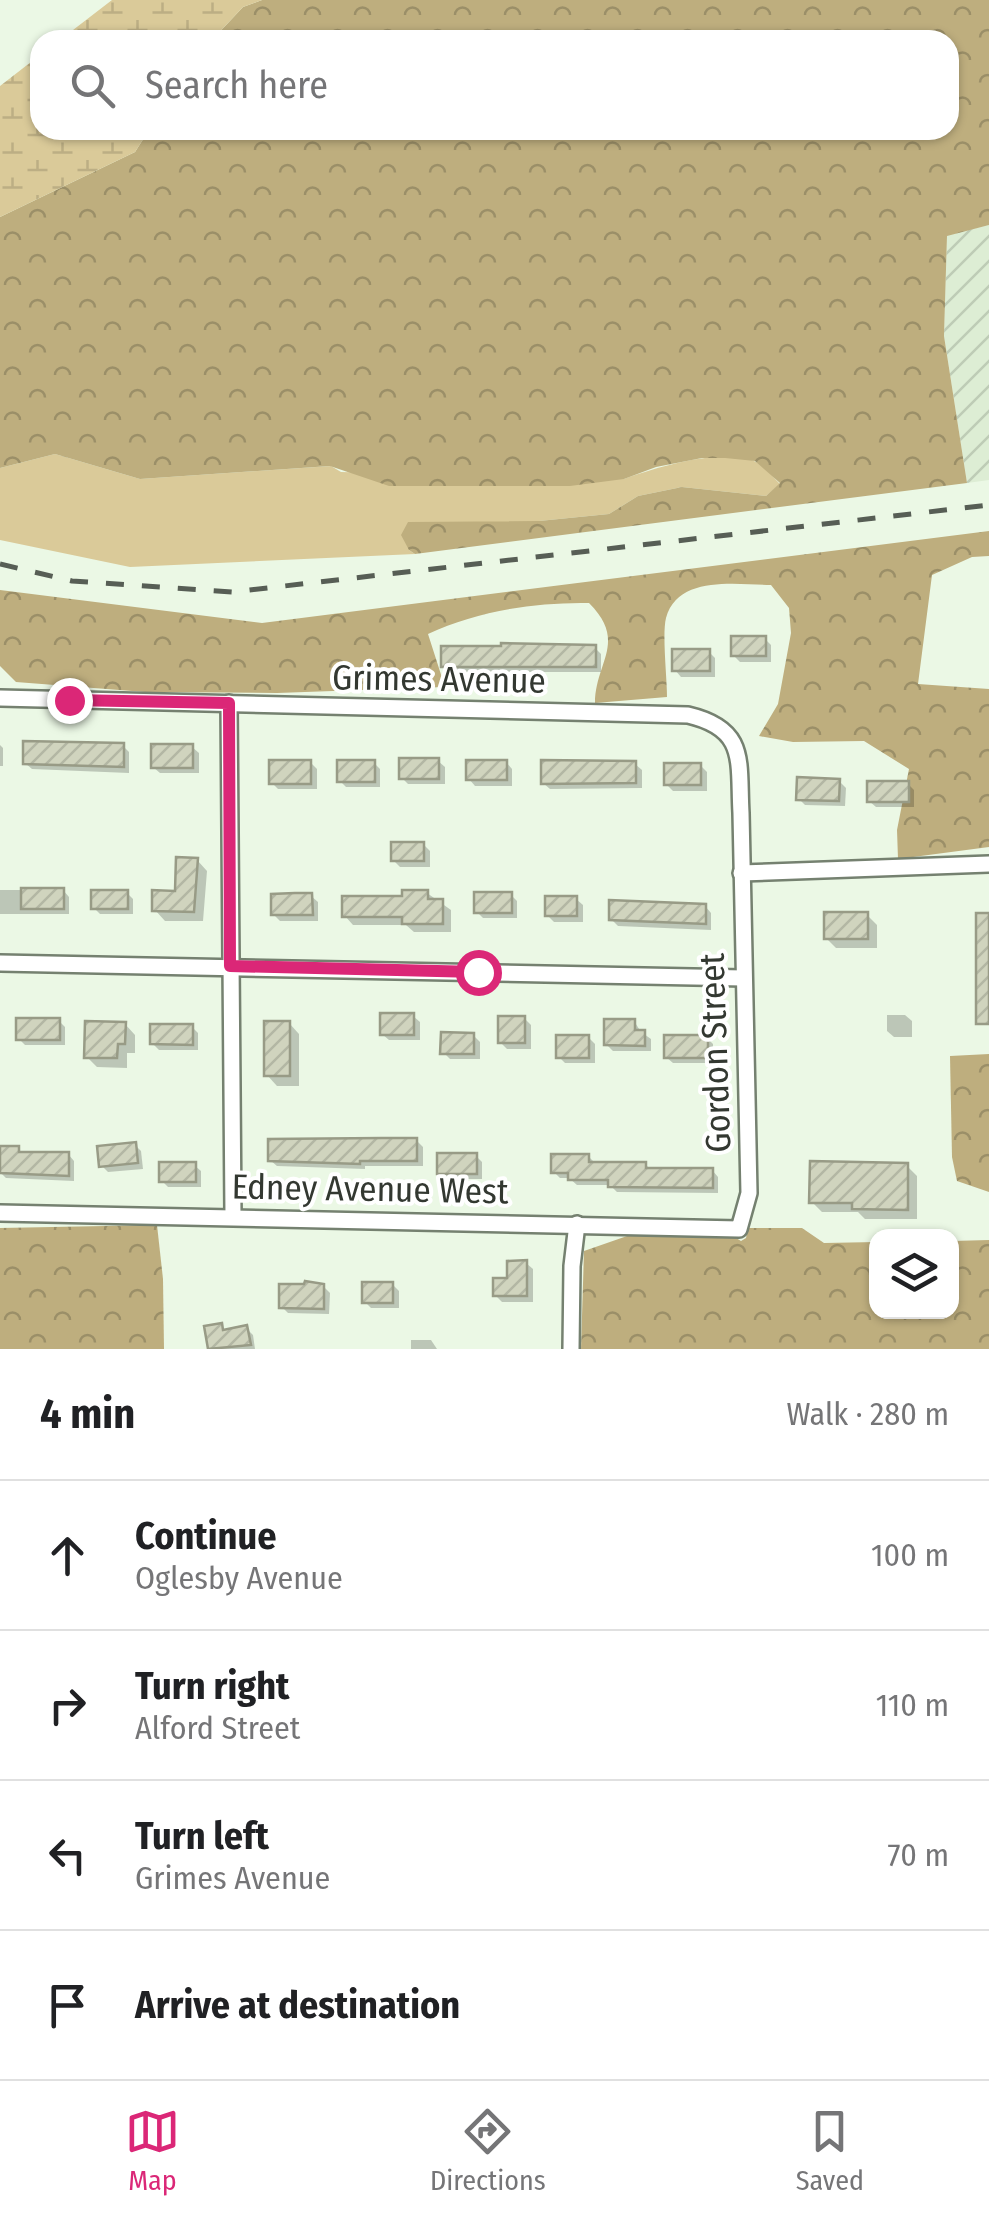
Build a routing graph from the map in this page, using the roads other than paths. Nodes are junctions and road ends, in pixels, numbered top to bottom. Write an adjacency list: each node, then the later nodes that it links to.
1 (0, 698): 2 (street, Grimes Avenue)
2 (229, 703): 4 (street, Grimes Avenue); 6 (street)
3 (989, 864): 4 (street)
4 (741, 873): 7 (street, Gordon Street)
5 (0, 964): 6 (street)
6 (230, 966): 7 (street); 9 (street)
7 (742, 978): 11 (street, Gordon Street)
8 (0, 1213): 9 (street, Edney Avenue West)
9 (233, 1216): 10 (street, Edney Avenue West)
10 (577, 1224): 11 (street, Edney Avenue West); 12 (street)
11 (738, 1228)
12 (571, 1349)

